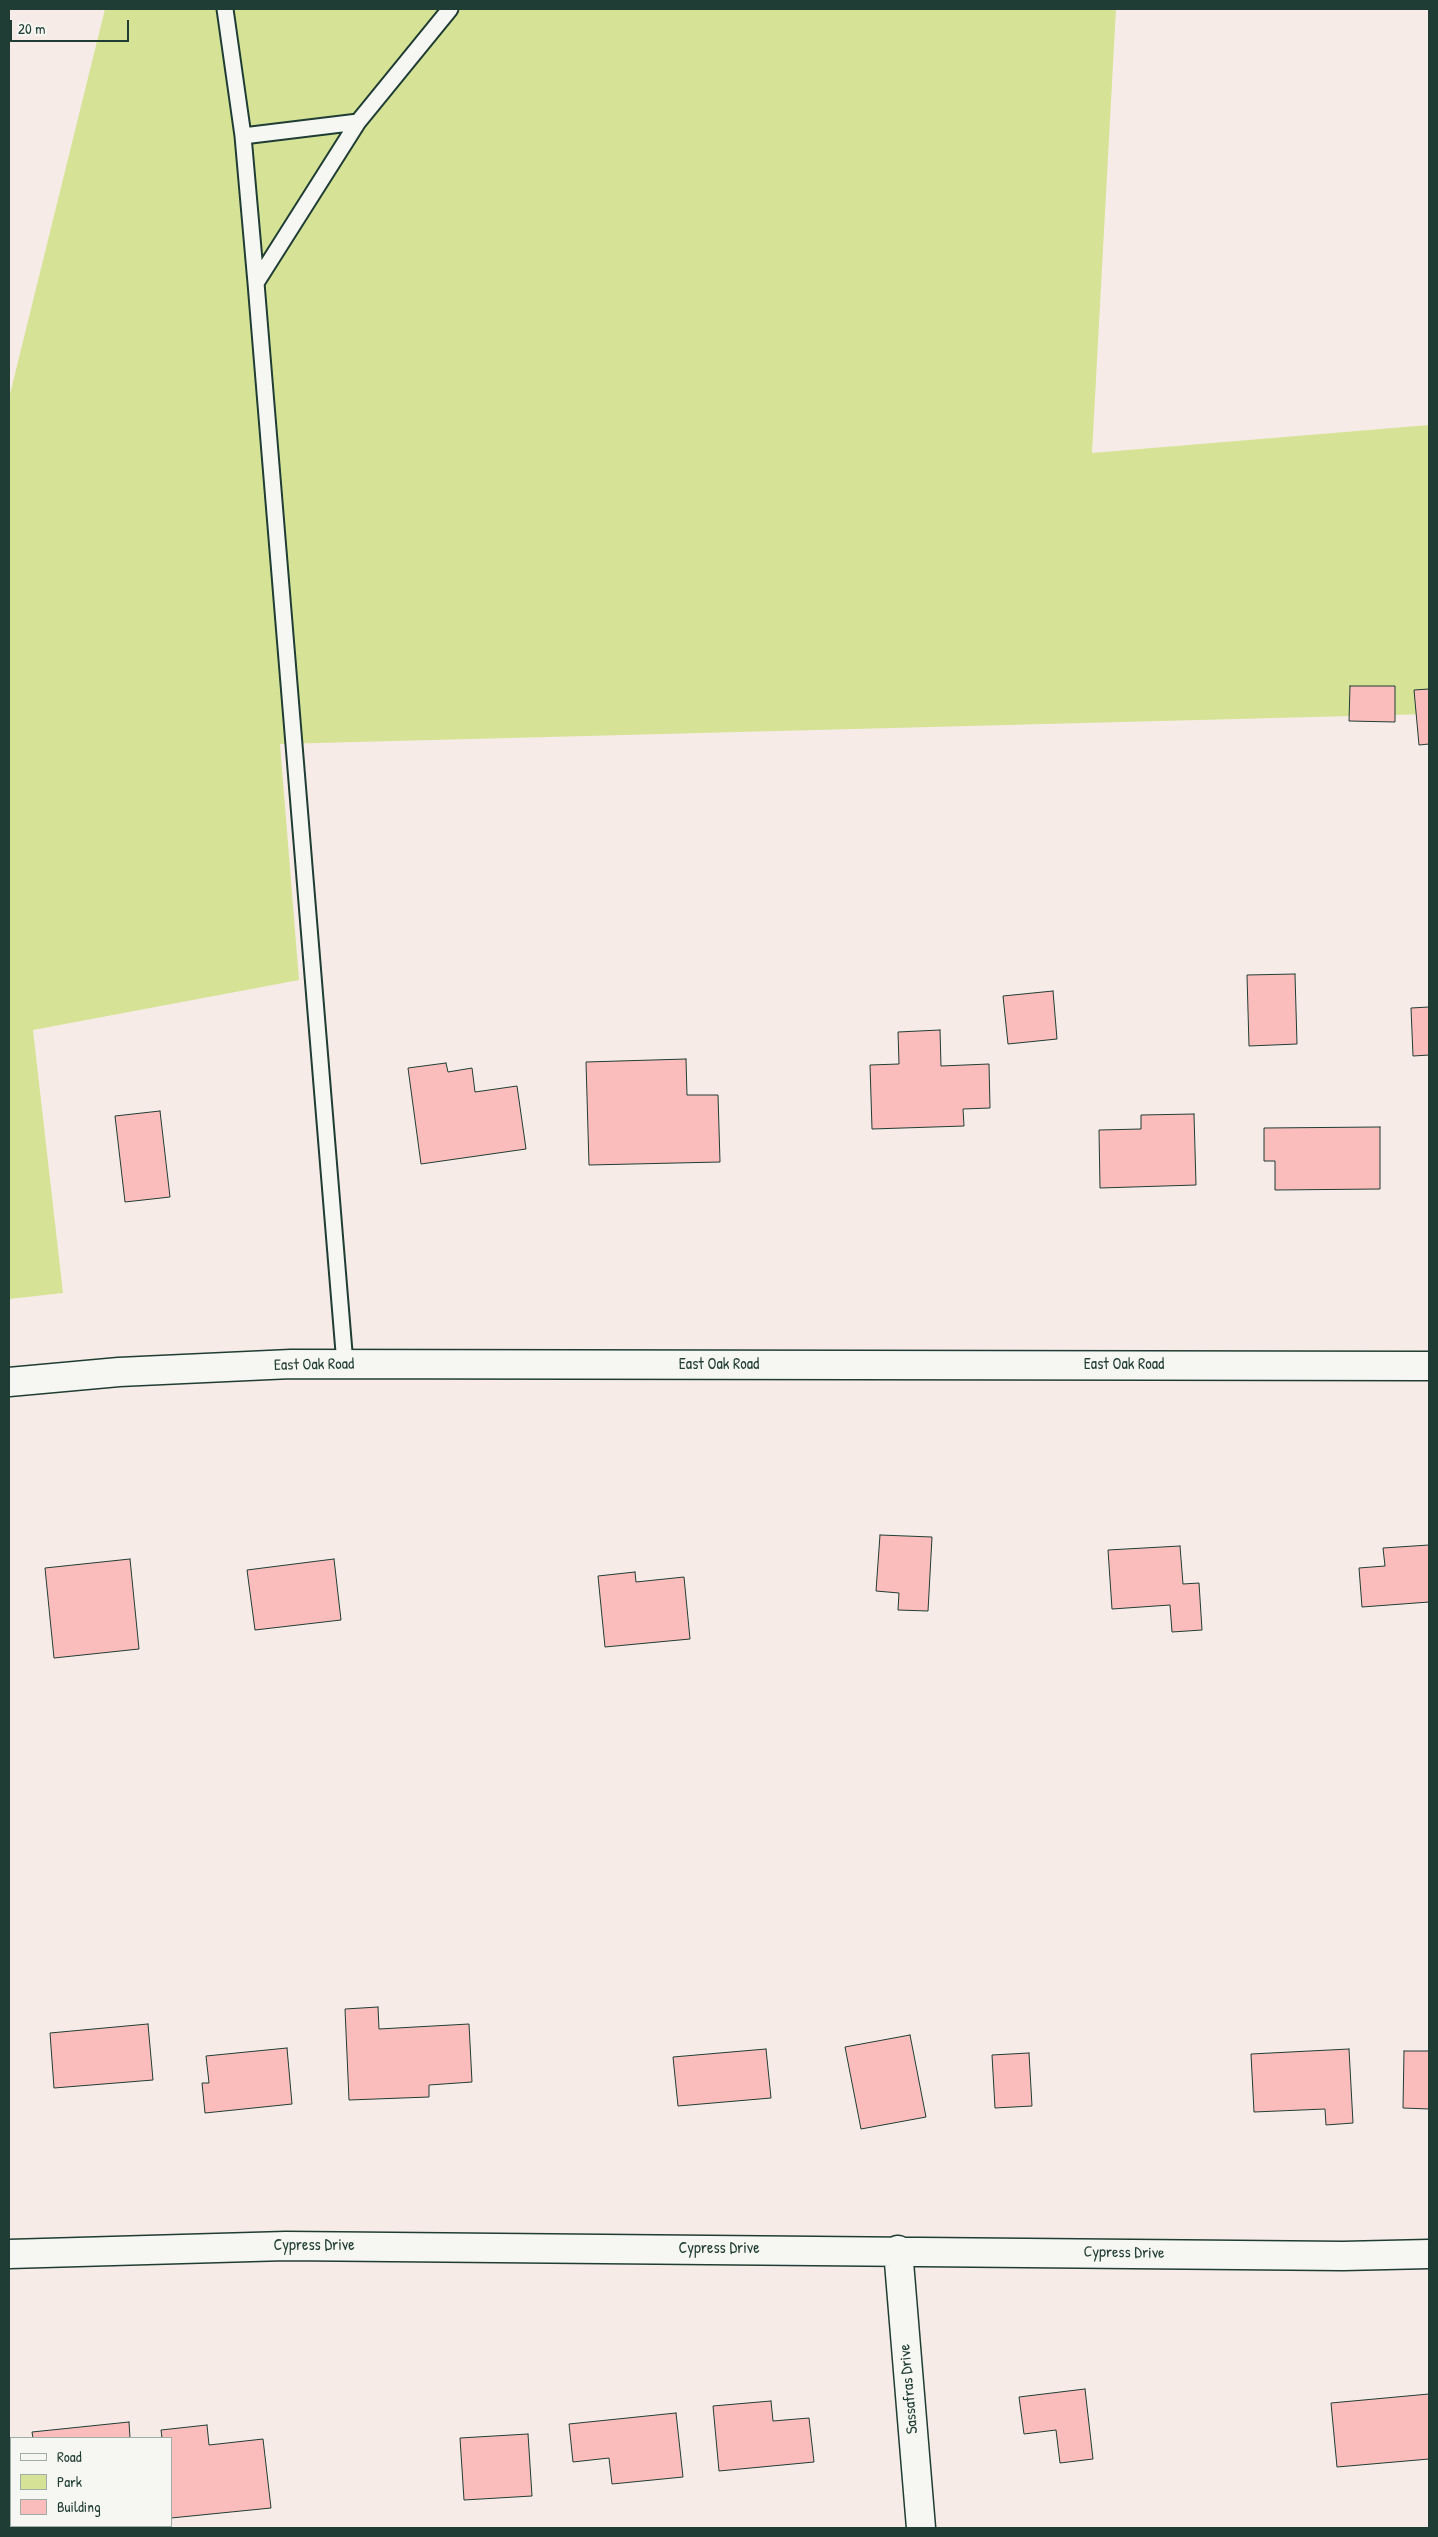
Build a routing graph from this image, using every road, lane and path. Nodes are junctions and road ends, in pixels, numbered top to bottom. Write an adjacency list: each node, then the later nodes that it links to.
1 (225, 9): 4 (lane)
2 (450, 9): 3 (lane)
3 (358, 122): 4 (lane); 5 (lane)
4 (243, 136): 5 (lane)
5 (256, 282): 6 (lane)
6 (346, 1364): 7 (street, East Oak Road); 8 (street, East Oak Road)
7 (1429, 1366)
8 (9, 1382)
9 (898, 2250): 10 (street, Cypress Drive); 11 (street, Cypress Drive); 12 (street, Sassafras Drive)
10 (9, 2254)
11 (1429, 2254)
12 (921, 2528)

